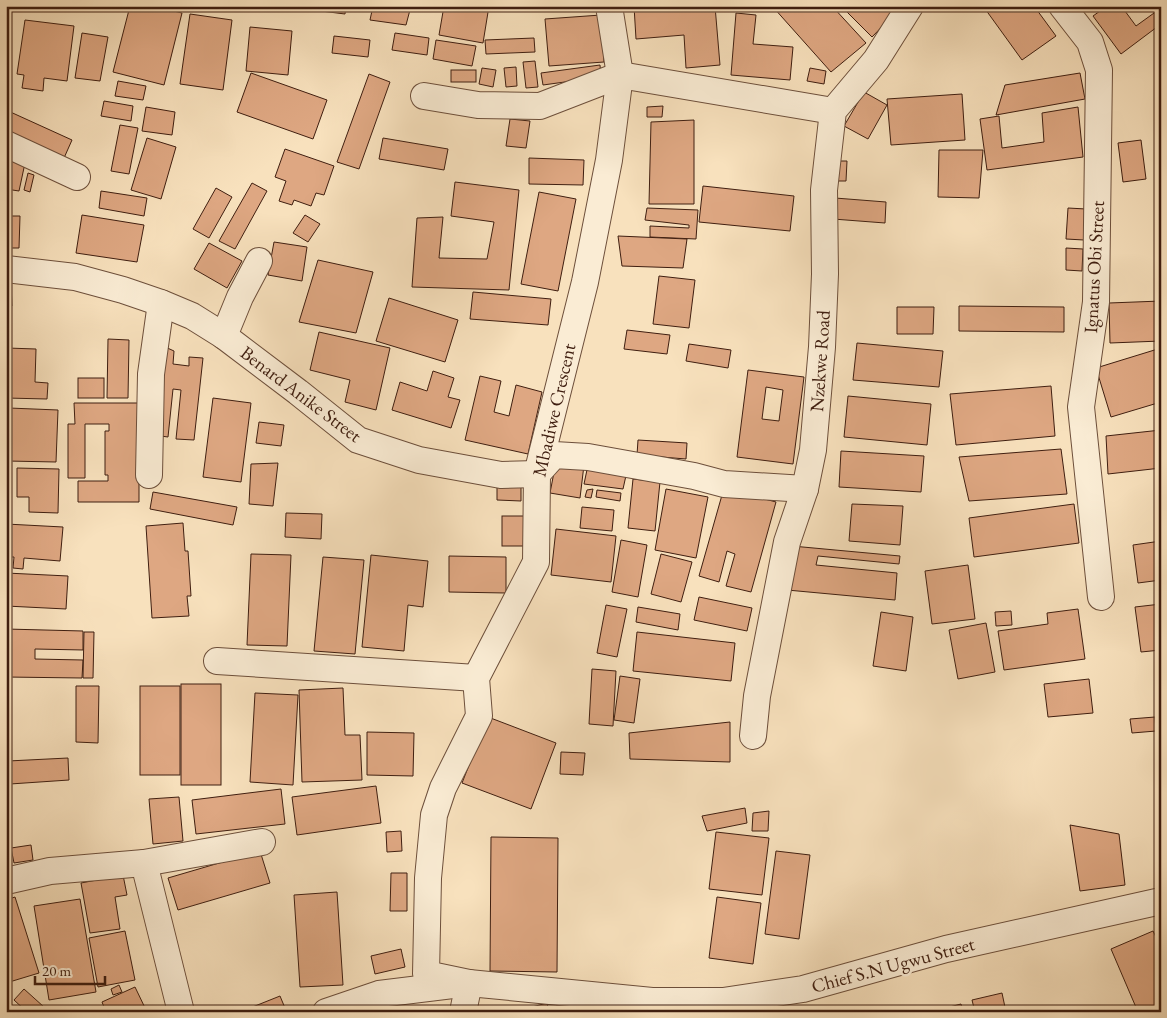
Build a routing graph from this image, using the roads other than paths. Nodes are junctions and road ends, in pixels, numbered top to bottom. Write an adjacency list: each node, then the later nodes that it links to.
1 (609, 6): 4 (street, Mbadiwe Crescent)
2 (910, 6): 6 (street)
3 (1062, 6): 16 (street, Ignatus Obi Street)
4 (620, 75): 5 (street); 6 (street); 13 (street, Mbadiwe Crescent)
5 (424, 96)
6 (833, 111): 15 (street, Nzekwe Road)
7 (6, 144): 8 (street)
8 (77, 177)
9 (259, 261): 12 (street)
10 (6, 269): 11 (street, Benard Anike Street)
11 (161, 303): 12 (street, Benard Anike Street); 14 (street)
12 (224, 336): 13 (street, Benard Anike Street)
13 (537, 474): 15 (street); 18 (street, Mbadiwe Crescent)
14 (149, 475)
15 (805, 489): 19 (street, Nzekwe Road)
16 (1101, 597)
17 (217, 661): 18 (street)
18 (476, 678): 24 (street)
19 (753, 736)
20 (262, 842): 21 (street)
21 (144, 863): 22 (street); 26 (street)
22 (6, 881)
23 (1161, 901): 25 (street, Chief S.N Ugwu Street)
24 (468, 983): 25 (street, Chief S.N Ugwu Street); 27 (street, Chief S.N Ugwu Street); 28 (street)
25 (724, 1006)
26 (180, 1012)
27 (326, 1012)
28 (463, 1012)

